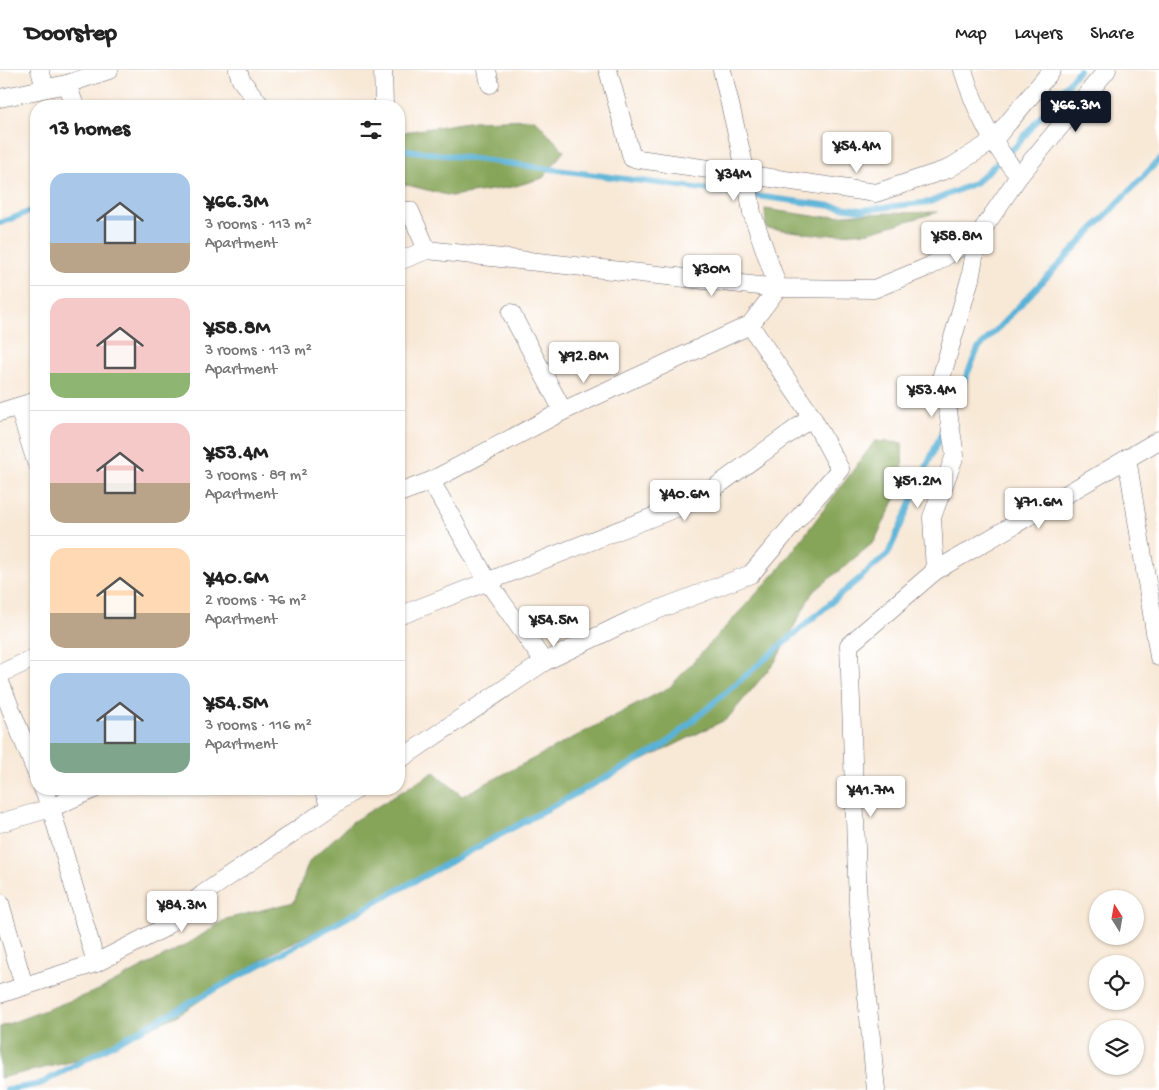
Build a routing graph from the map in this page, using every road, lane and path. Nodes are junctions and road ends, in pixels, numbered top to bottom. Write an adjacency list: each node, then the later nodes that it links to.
1 (40, 70): 11 (street)
2 (109, 70): 10 (street)
3 (238, 70): 14 (street)
4 (383, 70): 15 (street)
5 (608, 70): 18 (street)
6 (722, 70): 18 (street)
7 (963, 70): 16 (street)
8 (1052, 70): 16 (street)
9 (1107, 70): 17 (street)
10 (67, 84): 11 (street); 13 (street)
11 (45, 88): 12 (street)
12 (0, 98)
13 (73, 100)
14 (256, 100)
15 (384, 100)
16 (993, 141): 17 (street); 18 (street)
17 (1020, 176): 20 (street)
18 (746, 180): 23 (street)
19 (405, 211): 21 (street)
20 (978, 236): 23 (street); 36 (street)
21 (427, 250): 22 (street); 23 (street)
22 (405, 259)
23 (778, 288): 25 (street)
24 (511, 313): 28 (street)
25 (750, 325): 28 (street); 30 (street)
26 (30, 403): 27 (street)
27 (19, 408): 29 (street); 32 (street)
28 (563, 411): 34 (street)
29 (0, 412)
30 (812, 417): 37 (street); 41 (street)
31 (1159, 440): 33 (street)
32 (30, 443)
33 (1127, 458): 36 (street); 39 (street)
34 (431, 481): 35 (street); 37 (street)
35 (405, 491)
36 (935, 571): 57 (street)
37 (488, 582): 38 (street); 41 (street)
38 (405, 614)
39 (1159, 657)
40 (30, 660): 42 (street)
41 (544, 662): 44 (street)
42 (0, 674)
43 (0, 682): 45 (street)
44 (405, 756)
45 (30, 757)
46 (46, 795): 51 (street)
47 (80, 795): 51 (street)
48 (325, 795): 50 (street)
49 (348, 795): 50 (street)
50 (330, 807): 54 (street)
51 (51, 808): 52 (street); 54 (street)
52 (0, 823)
53 (0, 903): 55 (street)
54 (96, 963): 55 (street)
55 (24, 986): 56 (street)
56 (0, 994)
57 (876, 1090)

